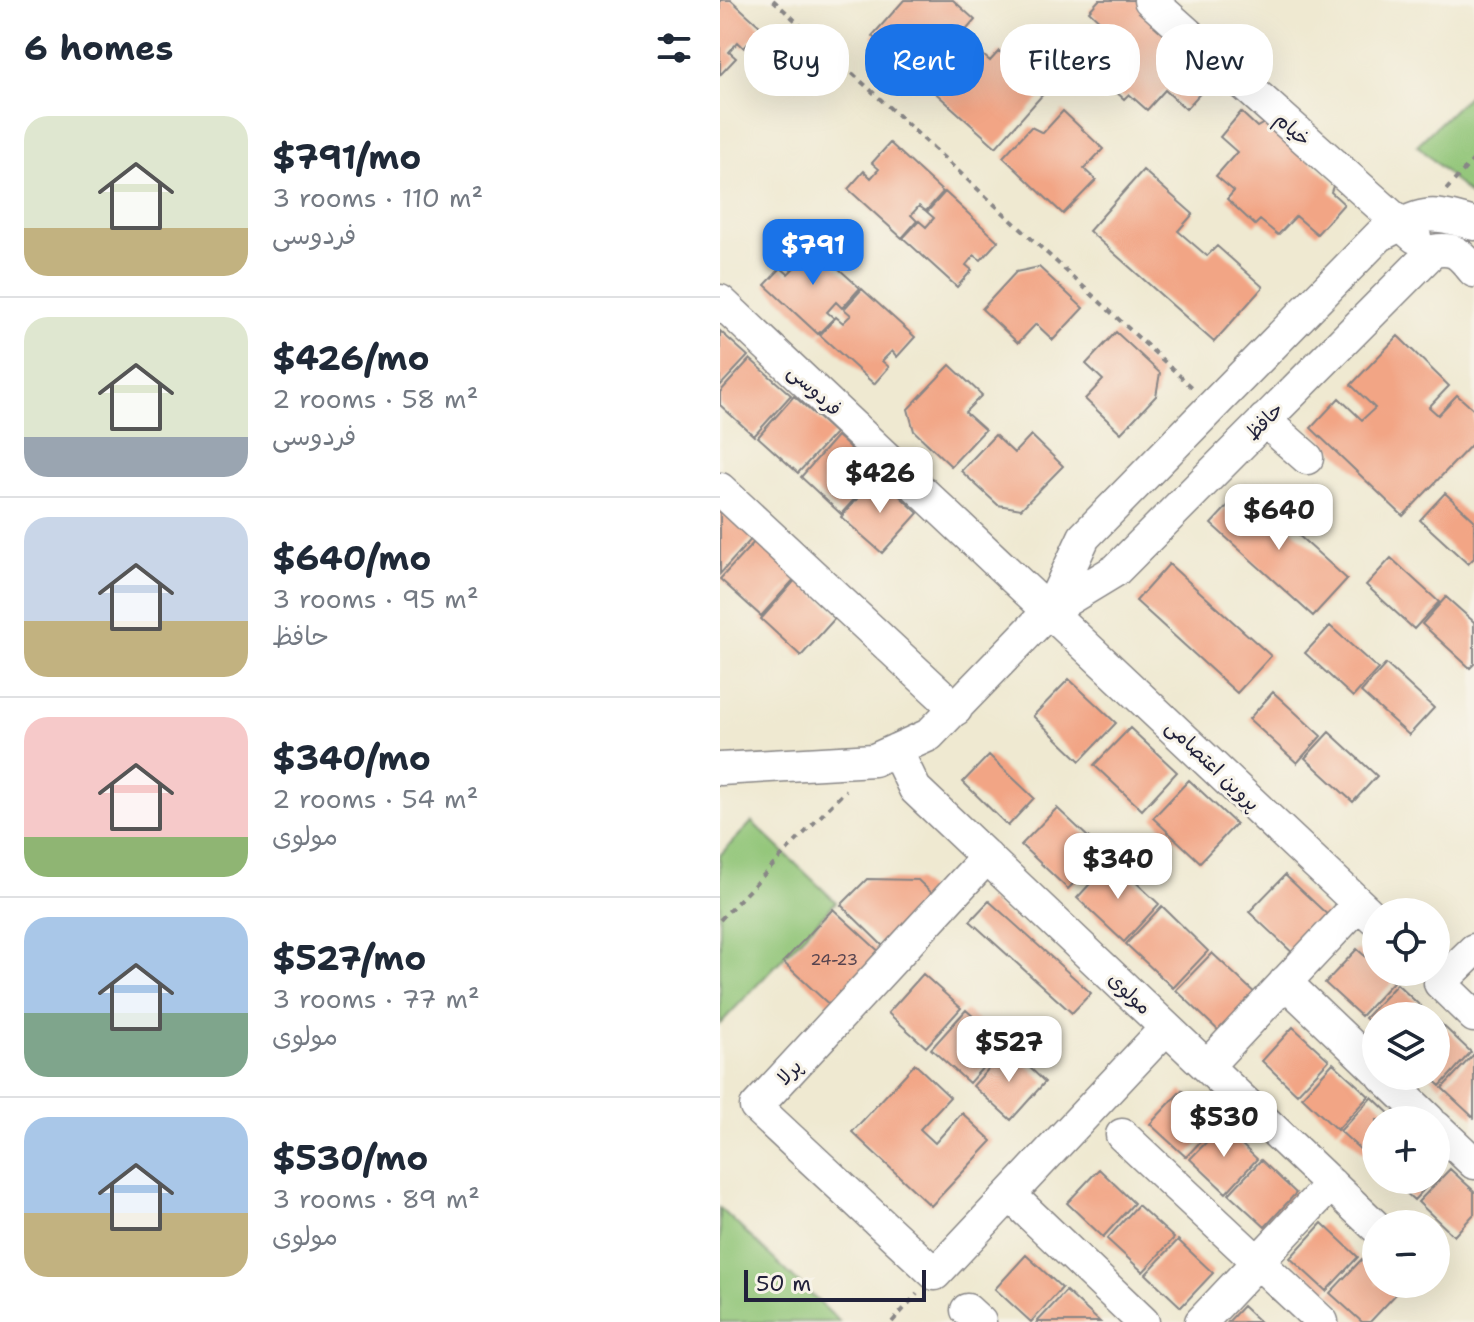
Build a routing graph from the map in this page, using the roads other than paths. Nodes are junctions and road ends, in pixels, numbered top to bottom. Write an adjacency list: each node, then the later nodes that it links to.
1 (1150, 0): 3 (street, خیام)
2 (1474, 224): 3 (street)
3 (1380, 238): 4 (street, خیام); 6 (street); 11 (street, حافظ)
4 (1433, 251): 5 (street, خیام); 6 (street, حافظ)
5 (1474, 271)
6 (1394, 290): 8 (street, حافظ)
7 (720, 301): 13 (street, فردوسی)
8 (1264, 420): 9 (street); 12 (street, حافظ)
9 (1307, 458)
10 (720, 489): 14 (street)
11 (1084, 537): 12 (street); 13 (street, حافظ)
12 (1116, 570): 13 (street, حافظ)
13 (1050, 610): 14 (street, حافظ); 18 (street, پروین اعتصامی)
14 (956, 709): 15 (street, حافظ)
15 (885, 755): 16 (street, حافظ); 17 (street, مولوی)
16 (720, 769)
17 (987, 857): 23 (street, مولوی); 32 (street, پرلا)
18 (1362, 907)
19 (1362, 916): 21 (street)
20 (1474, 950): 22 (street)
21 (1285, 982): 24 (street); 25 (street)
22 (1474, 1016)
23 (1166, 1028): 25 (street, مولوی); 32 (street)
24 (1362, 1056)
25 (1207, 1066): 31 (street, مولوی)
26 (1398, 1090): 27 (street)
27 (1414, 1106)
28 (1122, 1135): 34 (street)
29 (1450, 1140): 30 (street)
30 (1474, 1163)
31 (1331, 1184): 33 (street, مولوی); 34 (street)
32 (1010, 1195): 35 (street)
33 (1362, 1214)
34 (1259, 1263): 36 (street); 37 (street)
35 (1129, 1317)
36 (1201, 1322)
37 (1322, 1322)

